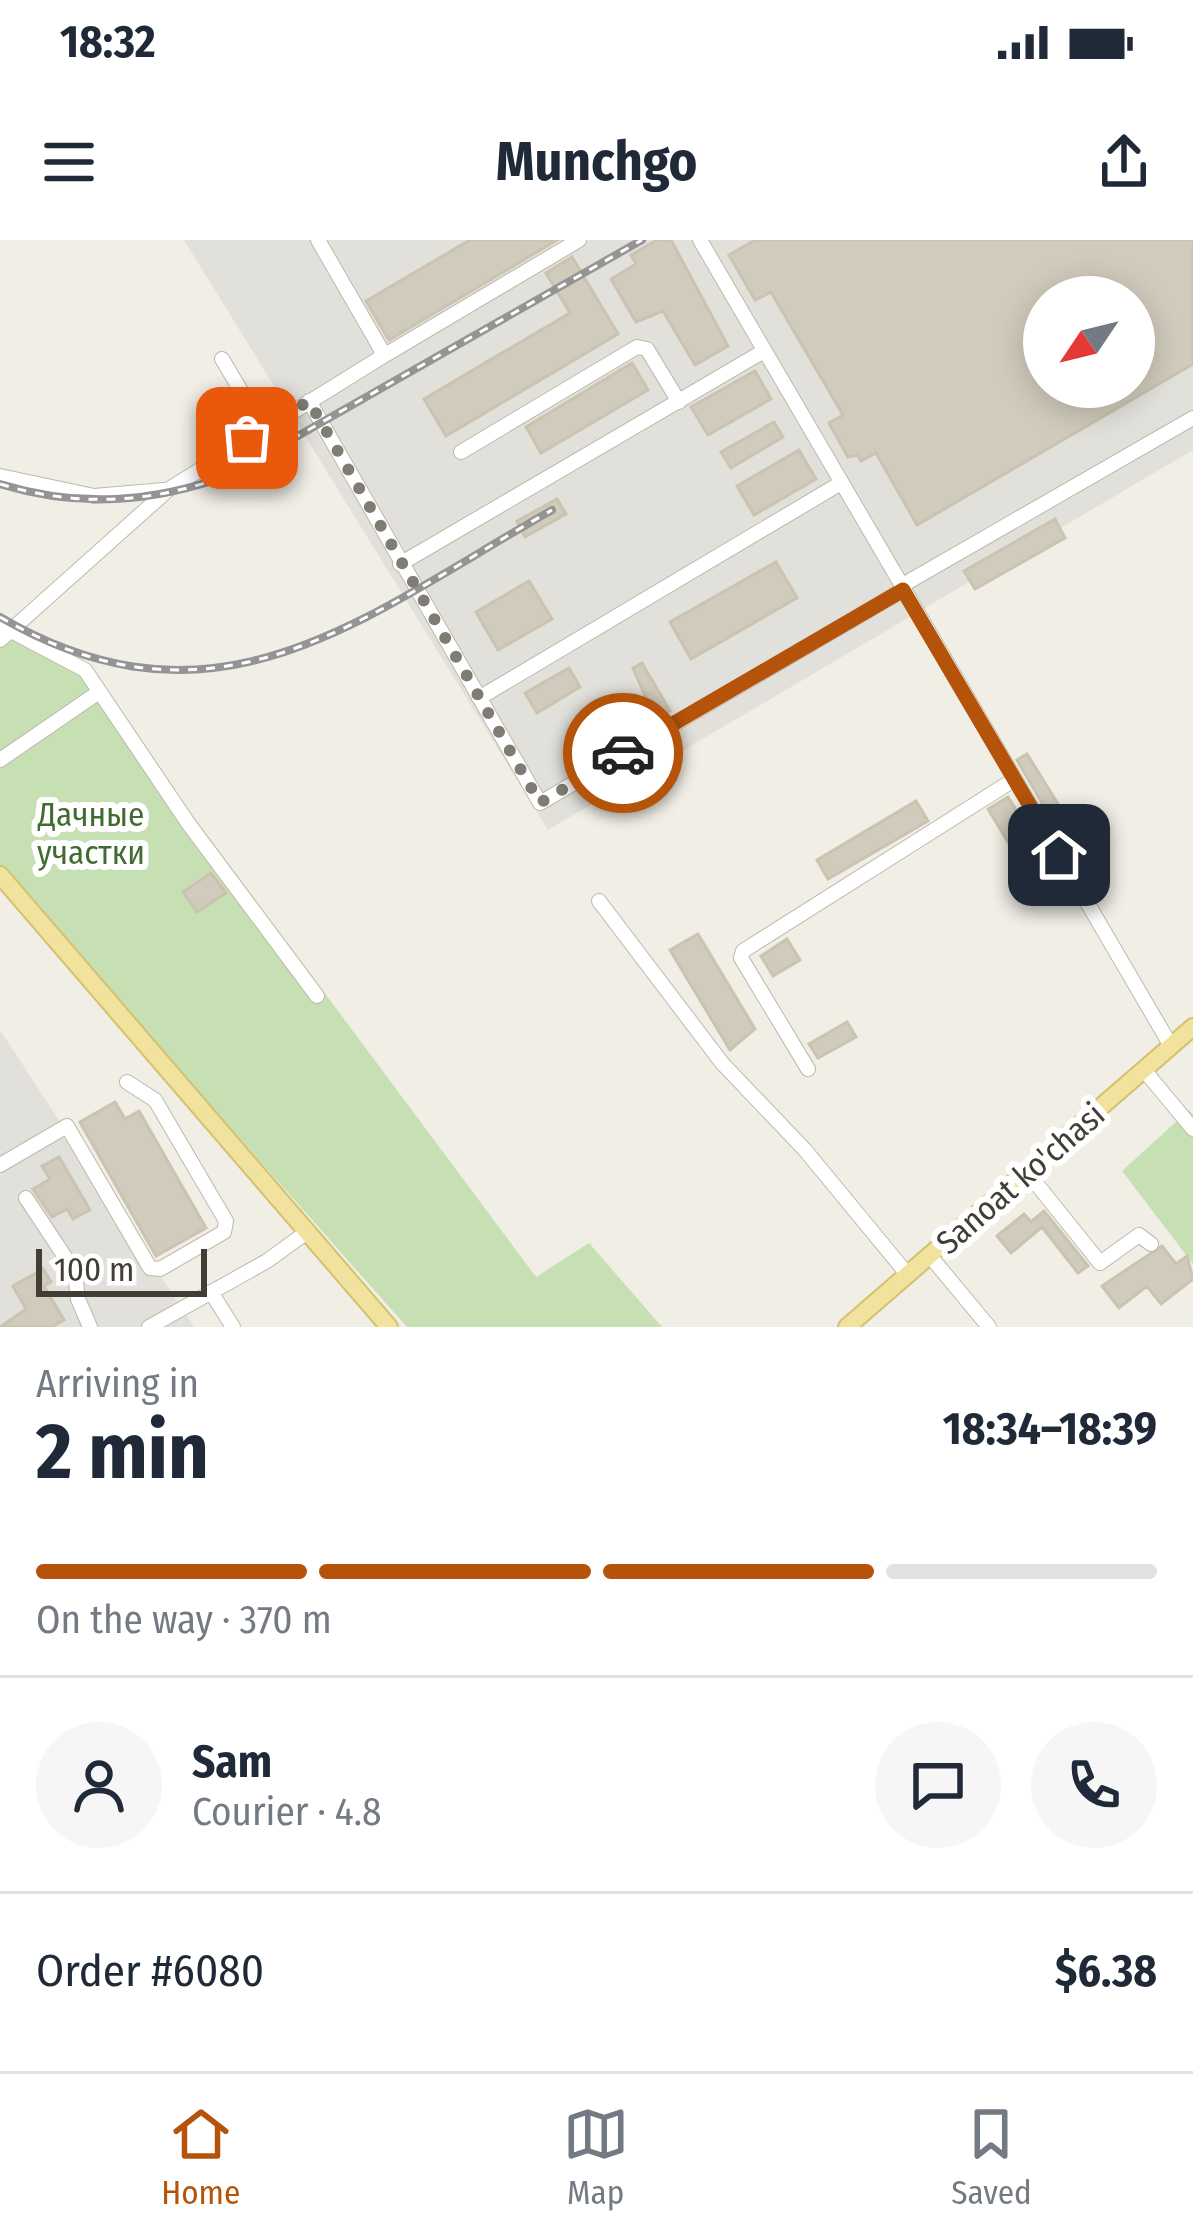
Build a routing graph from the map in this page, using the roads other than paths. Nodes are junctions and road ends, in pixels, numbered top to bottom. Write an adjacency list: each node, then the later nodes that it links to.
1 (319, 240): 5 (street)
2 (579, 240): 5 (street)
3 (700, 240): 4 (street)
4 (764, 351): 8 (street); 13 (street)
5 (380, 358): 7 (street)
6 (222, 359): 10 (street)
7 (309, 401): 10 (street); 15 (street)
8 (679, 402): 11 (street); 15 (street)
9 (1193, 418): 16 (street)
10 (263, 428): 14 (street)
11 (461, 452)
12 (0, 476): 14 (street)
13 (842, 483): 16 (street); 19 (street)
14 (169, 489): 17 (street)
15 (400, 564): 19 (street)
16 (902, 588): 19 (street); 21 (street)
17 (3, 632): 18 (street)
18 (99, 692): 20 (street); 24 (street)
19 (479, 698)
20 (0, 760)
21 (1015, 779): 26 (street); 27 (street)
22 (0, 875): 34 (main road)
23 (599, 901): 37 (street)
24 (316, 996)
25 (1193, 1027): 26 (main road, Sanoat ko'chasi)
26 (1171, 1046): 28 (main road, Sanoat ko'chasi)
27 (808, 1069)
28 (1144, 1070): 30 (street); 32 (main road, Sanoat ko'chasi)
29 (128, 1082): 31 (street)
30 (1193, 1129)
31 (0, 1165)
32 (1028, 1172): 35 (street); 36 (main road, Sanoat ko'chasi)
33 (26, 1198): 39 (street)
34 (307, 1232): 38 (street); 42 (main road)
35 (1151, 1244)
36 (930, 1256): 37 (main road, Sanoat ko'chasi); 44 (street)
37 (908, 1275): 43 (main road, Sanoat ko'chasi)
38 (211, 1292): 40 (street); 41 (street)
39 (90, 1327)
40 (149, 1327)
41 (233, 1327)
42 (388, 1327)
43 (847, 1327)
44 (989, 1327)

